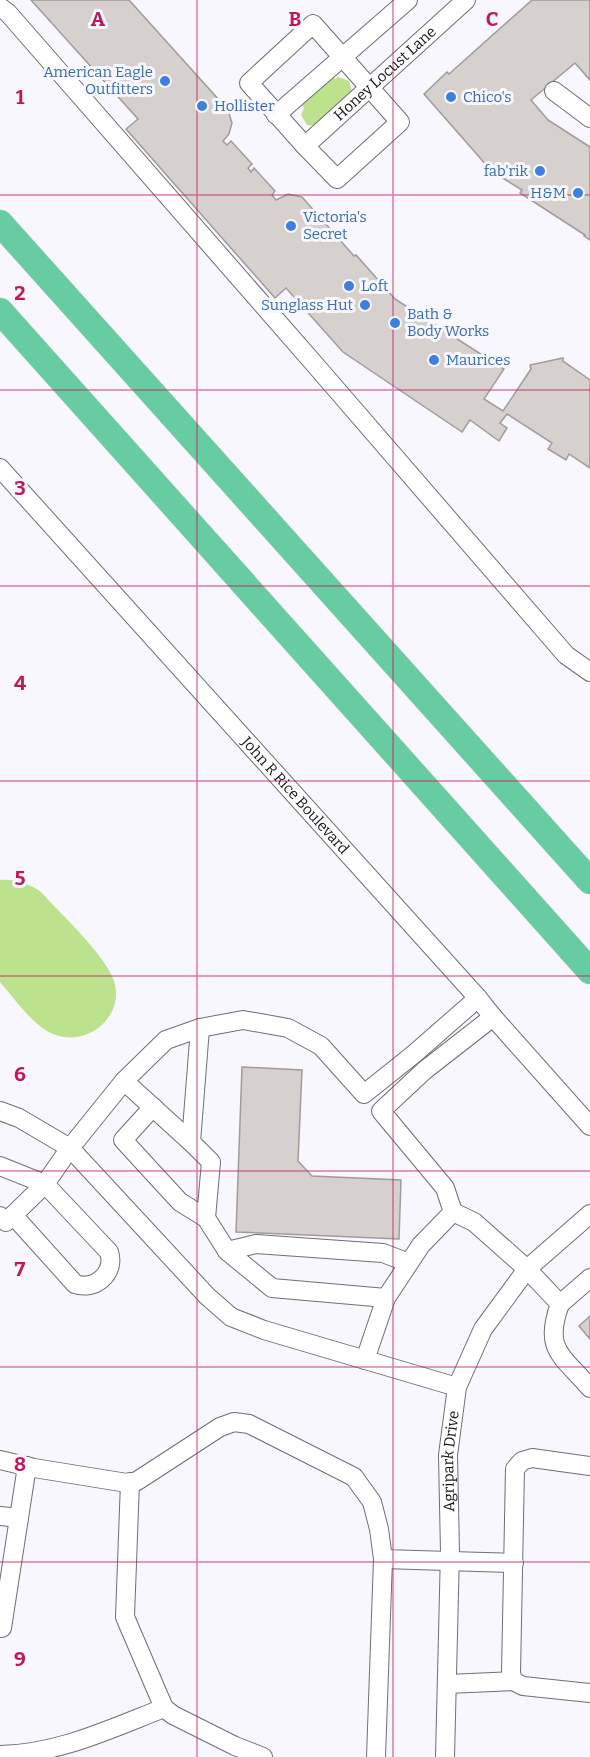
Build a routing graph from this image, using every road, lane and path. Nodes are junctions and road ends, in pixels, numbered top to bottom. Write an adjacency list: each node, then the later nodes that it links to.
1 (408, 0): 4 (street)
2 (466, 0): 5 (street, Honey Locust Lane)
3 (0, 7): 13 (street)
4 (343, 57): 5 (street); 7 (street); 7 (street)
5 (369, 88): 9 (street, Honey Locust Lane); 9 (street)
6 (554, 91): 8 (street)
7 (276, 115): 9 (street)
8 (590, 118)
9 (305, 146)
10 (0, 223): 14 (highway)
11 (0, 311): 15 (highway)
12 (0, 468): 16 (street, John R Rice Boulevard)
13 (590, 672)
14 (590, 881)
15 (590, 971)
16 (478, 998): 17 (street, John R Rice Boulevard); 18 (street)
17 (493, 1017): 22 (street, John R Rice Boulevard); 27 (street)
18 (200, 1028): 19 (street); 23 (street)
19 (124, 1081): 20 (street); 24 (street)
20 (153, 1107): 23 (street); 29 (street)
21 (0, 1111): 24 (street)
22 (590, 1126)
23 (191, 1142): 29 (street)
24 (70, 1148): 26 (street); 37 (street)
25 (0, 1166): 26 (street)
26 (45, 1184): 30 (street); 30 (street)
27 (453, 1212): 32 (street); 33 (street)
28 (590, 1214): 33 (street, Agripark Drive)
29 (206, 1218): 31 (street)
30 (5, 1220)
31 (227, 1251): 32 (street); 35 (street)
32 (409, 1263): 35 (street)
33 (527, 1269): 36 (street); 38 (street, Agripark Drive)
34 (590, 1278): 36 (street)
35 (386, 1298): 37 (street)
36 (560, 1304): 39 (street)
37 (365, 1360): 38 (street)
38 (457, 1387): 47 (street, Agripark Drive)
39 (590, 1388)
40 (0, 1460): 41 (street)
41 (27, 1466): 43 (street); 45 (street)
42 (590, 1466): 48 (street)
43 (130, 1482): 46 (street); 53 (street)
44 (0, 1516): 45 (street)
45 (19, 1518): 49 (street)
46 (383, 1559): 47 (street); 56 (street)
47 (450, 1560): 48 (street); 51 (street, Agripark Drive)
48 (514, 1563): 50 (street)
49 (0, 1628)
50 (513, 1681): 51 (street); 52 (street)
51 (447, 1684): 57 (street, Agripark Drive)
52 (590, 1693)
53 (164, 1708): 54 (street); 55 (street)
54 (0, 1755)
55 (263, 1757)
56 (376, 1757)
57 (445, 1757)

